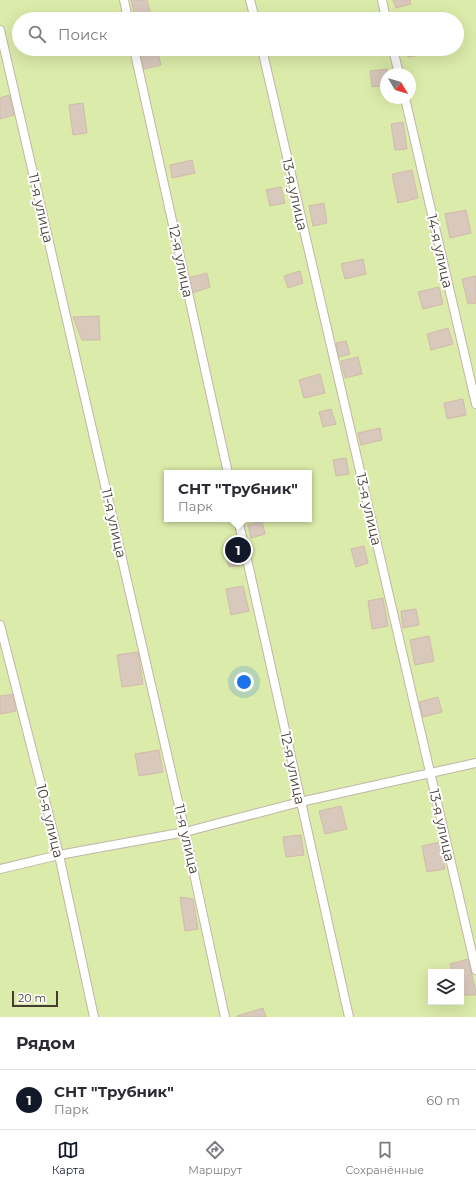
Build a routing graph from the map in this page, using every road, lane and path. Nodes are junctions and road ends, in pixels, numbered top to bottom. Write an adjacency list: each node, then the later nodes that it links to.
1 (124, 0): 4 (lane)
2 (250, 0): 5 (lane)
3 (382, 0): 6 (lane)
4 (127, 12)
5 (253, 12)
6 (385, 12)
7 (0, 30): 20 (lane, 11-я улица)
8 (136, 56): 14 (lane, 12-я улица)
9 (264, 56): 18 (lane, 13-я улица)
10 (395, 56): 11 (lane)
11 (398, 68)
12 (406, 104): 13 (lane, 14-я улица)
13 (476, 404)
14 (227, 470)
15 (239, 522): 19 (lane, 12-я улица)
16 (0, 625): 21 (lane, 10-я улица)
17 (476, 763): 18 (lane)
18 (430, 773): 19 (lane); 23 (lane, 13-я улица)
19 (300, 802): 20 (lane); 26 (lane, 12-я улица)
20 (185, 832): 21 (lane); 25 (lane, 11-я улица)
21 (58, 855): 22 (lane); 24 (lane, 10-я улица)
22 (0, 869)
23 (476, 970)
24 (94, 1017)
25 (225, 1017)
26 (349, 1017)

